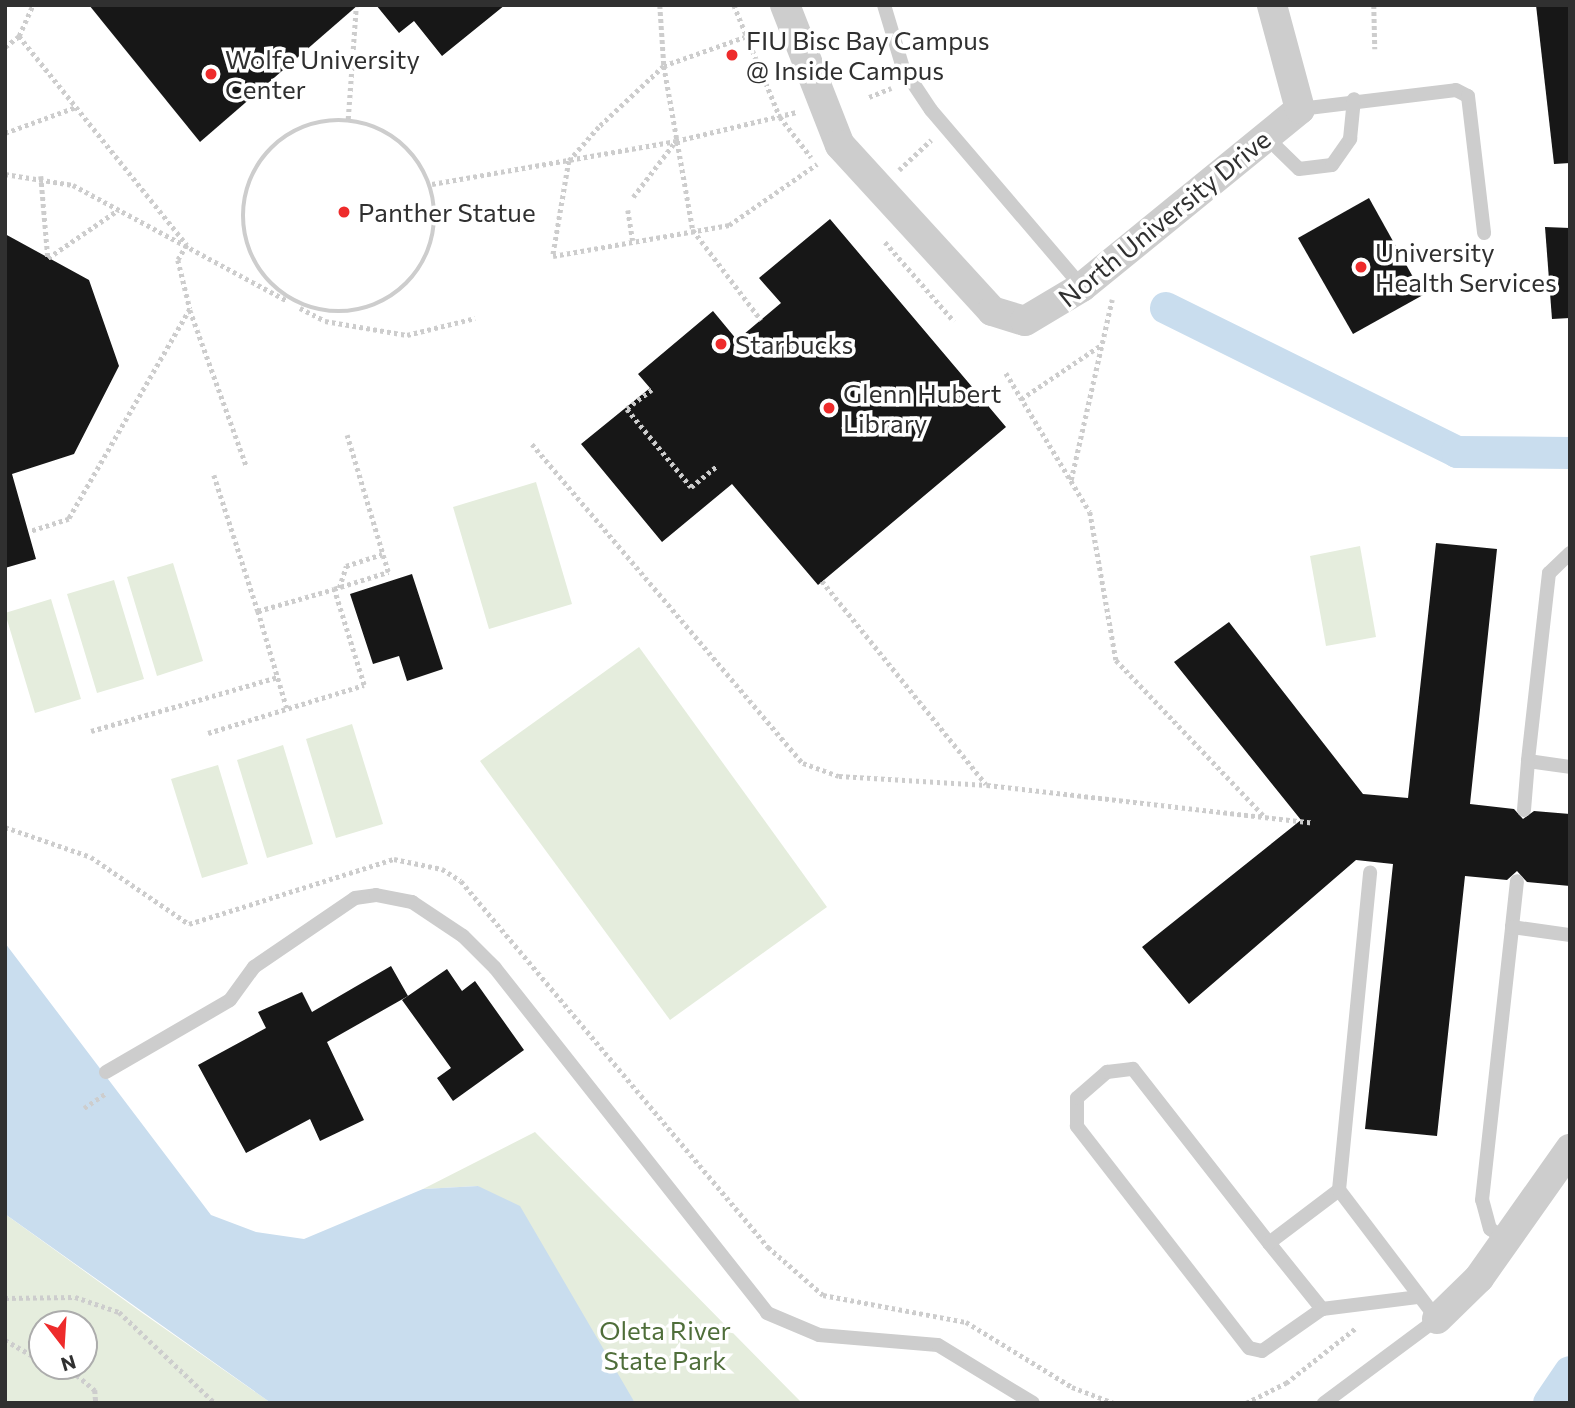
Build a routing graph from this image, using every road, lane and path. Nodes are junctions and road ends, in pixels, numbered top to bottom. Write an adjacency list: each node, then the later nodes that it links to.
1 (33, 5): 8 (path)
2 (660, 5): 12 (path)
3 (785, 5): 35 (street, North University Drive)
4 (1272, 5): 15 (street)
5 (1374, 5): 11 (path)
6 (356, 7): 17 (path)
7 (885, 7): 18 (lane)
8 (19, 36): 10 (path); 14 (path)
9 (746, 37): 12 (path)
10 (5, 47)
11 (1375, 49)
12 (664, 66): 21 (path); 22 (path)
13 (1354, 99): 15 (lane); 20 (lane); 32 (lane)
14 (76, 107): 19 (path); 34 (path)
15 (1300, 109): 20 (street, North University Drive)
16 (801, 111): 21 (path)
17 (348, 119): 27 (path); 37 (path)
18 (945, 128): 25 (path); 35 (lane)
19 (5, 133)
20 (1265, 136): 35 (street, North University Drive)
21 (676, 141): 22 (path); 28 (path); 31 (path)
22 (569, 161): 27 (path); 33 (path)
23 (817, 164): 31 (path)
24 (5, 174): 26 (path)
25 (895, 174)
26 (41, 176): 29 (path); 29 (path)
27 (432, 184): 37 (path)
28 (633, 197)
29 (118, 210): 34 (path)
30 (628, 210): 33 (path)
31 (693, 230): 33 (path); 40 (path)
32 (1484, 233)
33 (633, 241)
34 (187, 245): 37 (path); 38 (path)
35 (1082, 287)
36 (1114, 290): 41 (path)
37 (296, 306): 39 (path)
38 (190, 309): 47 (path); 51 (path)
39 (475, 318)
40 (761, 320)
41 (1102, 344): 44 (path); 50 (path)
42 (1006, 373): 44 (path)
43 (652, 390): 48 (path)
44 (1021, 398): 50 (path)
45 (347, 435): 53 (path)
46 (532, 444): 63 (path)
47 (246, 465)
48 (717, 466)
49 (214, 475): 56 (path)
50 (1071, 480): 65 (path)
51 (29, 532)
52 (1570, 553): 61 (lane)
53 (382, 554): 55 (path); 55 (path)
54 (822, 581): 63 (path)
55 (337, 589): 56 (path); 58 (path)
56 (258, 611): 57 (path)
57 (278, 677): 58 (path); 59 (path)
58 (288, 708): 60 (path)
59 (91, 732)
60 (208, 733)
61 (1528, 761): 62 (lane); 64 (lane)
62 (1570, 767)
63 (987, 785): 65 (path)
64 (1524, 810)
65 (1266, 818): 66 (path)
66 (1314, 823)
67 (1370, 873): 75 (lane)
68 (1517, 881): 69 (lane)
69 (1513, 927): 70 (lane); 76 (lane)
70 (1570, 935)
71 (106, 1072): 86 (lane)
72 (117, 1086): 73 (path)
73 (84, 1108)
74 (1570, 1149): 76 (street)
75 (1339, 1189): 77 (lane); 79 (lane)
76 (1506, 1240): 79 (street)
77 (1269, 1243): 80 (lane); 80 (lane)
78 (5, 1298): 85 (path)
79 (1428, 1308): 80 (lane); 87 (lane)
80 (1322, 1309)
81 (5, 1340): 82 (path)
82 (28, 1354)
83 (83, 1380): 84 (path)
84 (96, 1403)
85 (215, 1403)
86 (1032, 1403)
87 (1324, 1403)

